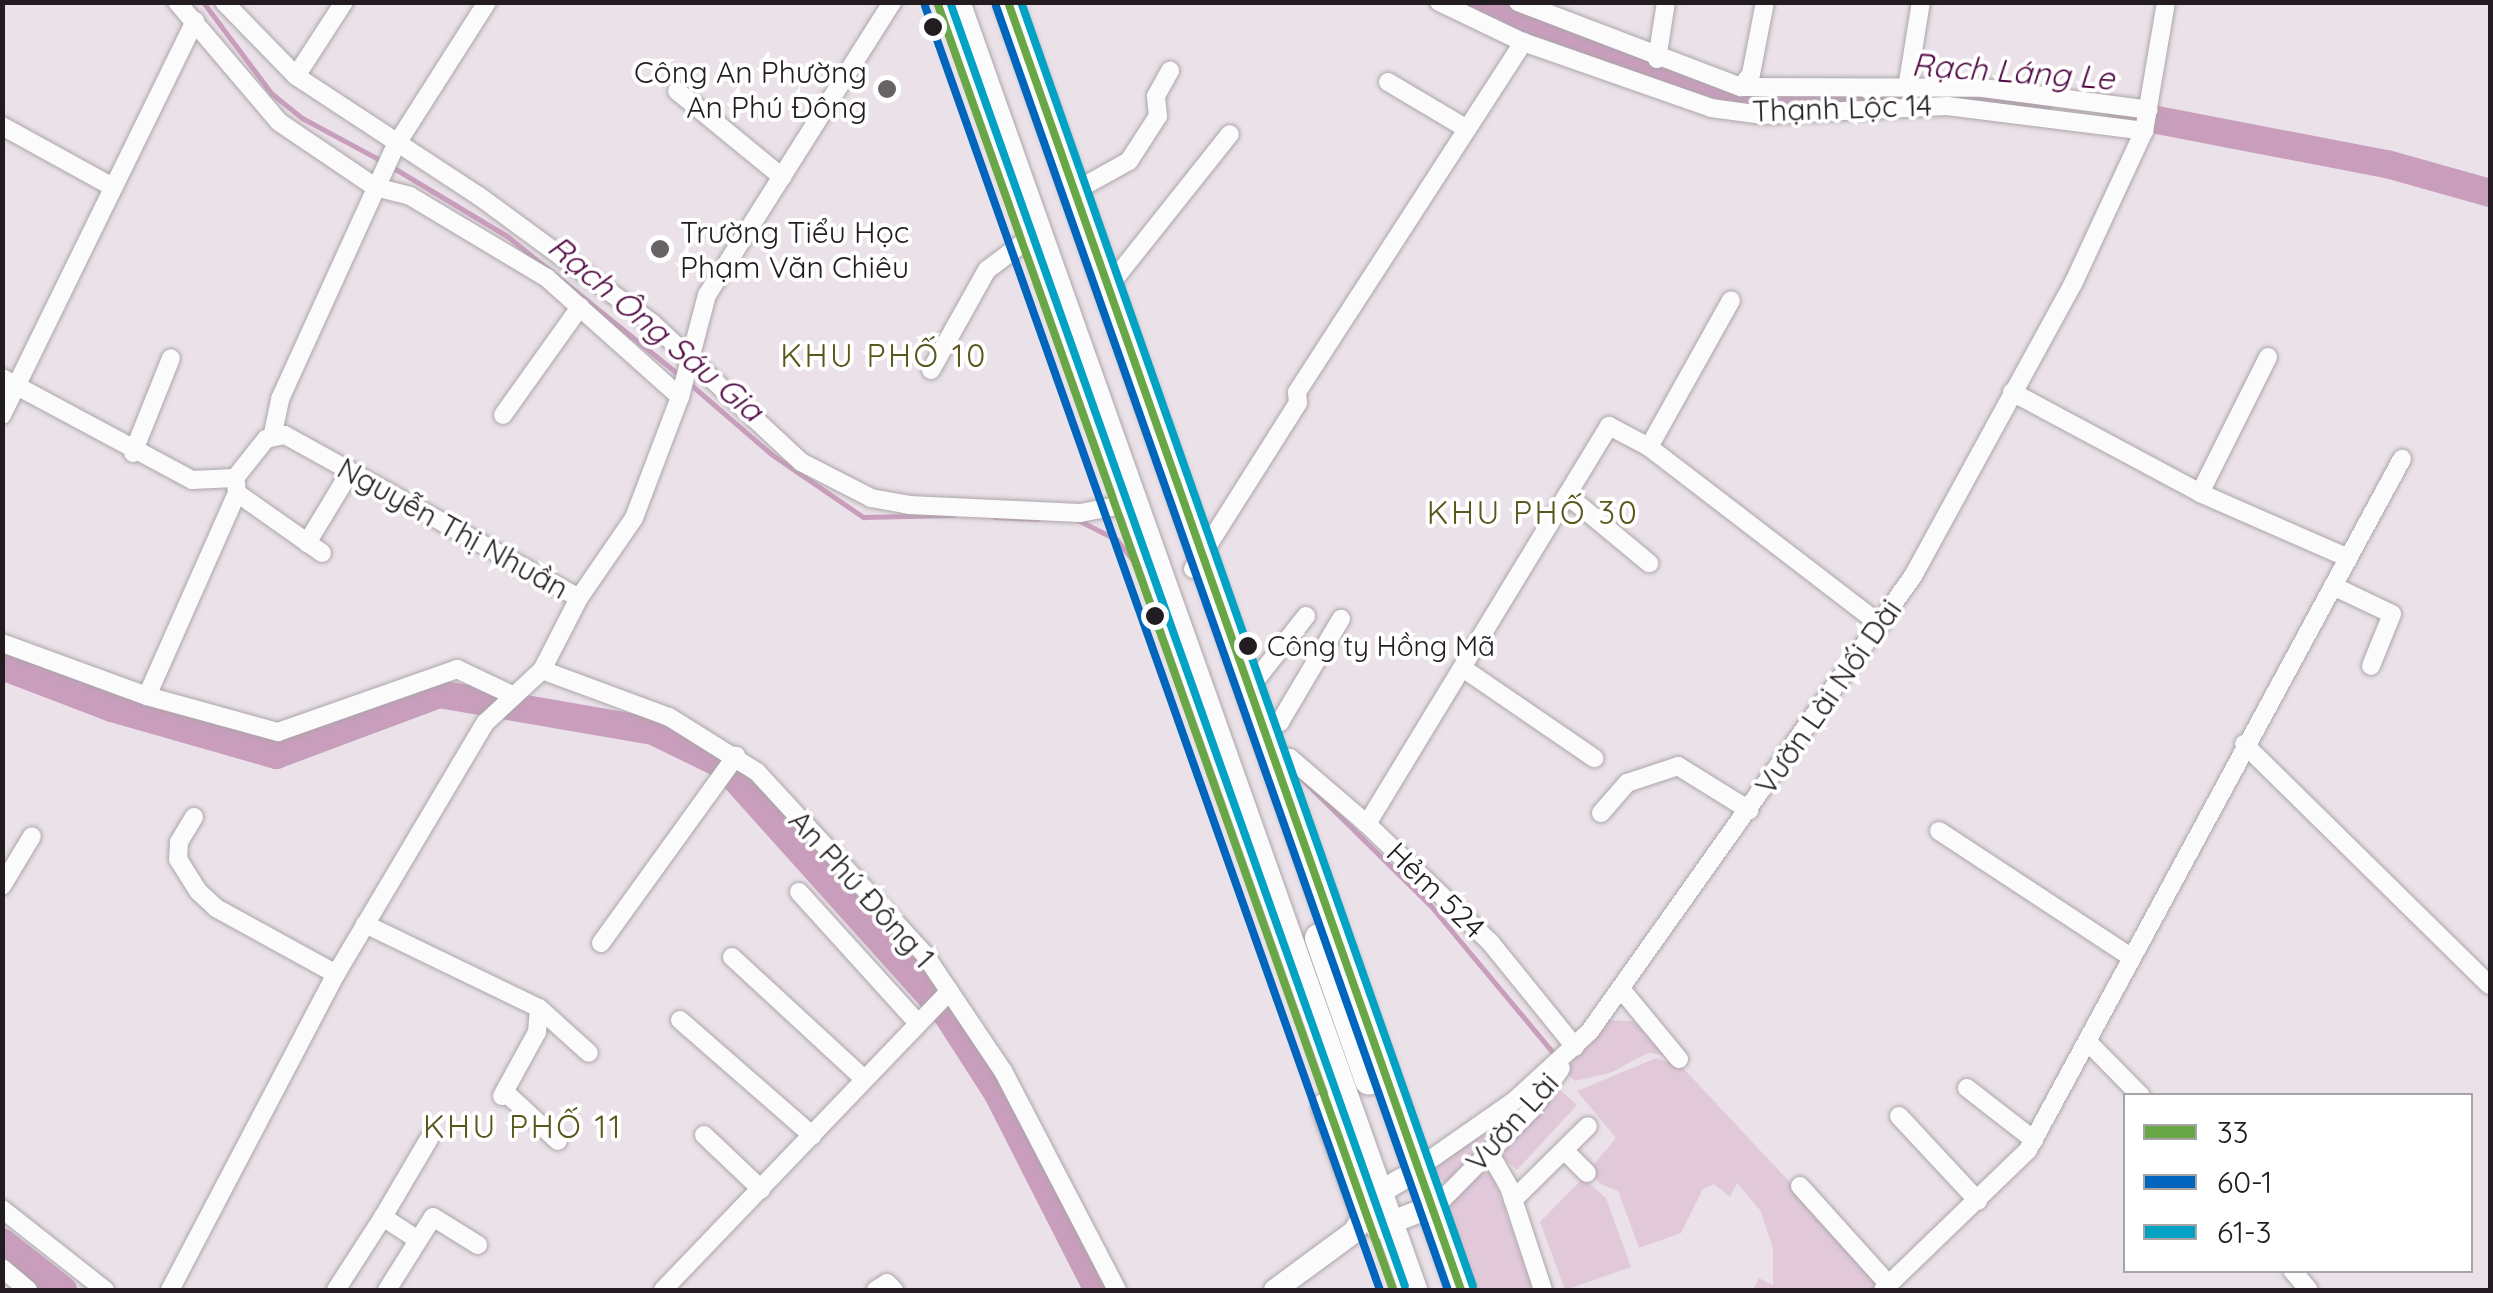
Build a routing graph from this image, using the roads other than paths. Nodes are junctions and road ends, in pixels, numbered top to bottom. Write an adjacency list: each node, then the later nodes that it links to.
1 (177, 2): 16 (street)
2 (224, 2): 20 (street)
3 (344, 2): 20 (street)
4 (488, 2): 30 (street)
5 (892, 2): 31 (street, Nguyễn Thị Nhuần)
6 (936, 2): 35 (highway)
7 (956, 2): 55 (highway)
8 (992, 2): 57 (highway)
9 (1008, 2): 34 (highway)
10 (1439, 2): 17 (street, Thạnh Lộc 14)
11 (1518, 2): 18 (street, Thạnh Lộc 14)
12 (1666, 2): 18 (street)
13 (1765, 2): 23 (street, Thạnh Lộc 14)
14 (1922, 2): 24 (street)
15 (2166, 2): 26 (street, Vườn Lài Nối Dài)
16 (195, 20): 32 (street); 33 (street)
17 (1523, 42): 21 (street, Thạnh Lộc 14); 28 (street)
18 (1649, 57): 21 (street); 23 (street, Thạnh Lộc 14)
19 (1170, 71): 34 (street)
20 (296, 76): 30 (street)
21 (1630, 80): 26 (street, Thạnh Lộc 14)
22 (1388, 82): 28 (street)
23 (1740, 87): 24 (street, Thạnh Lộc 14)
24 (1907, 88): 26 (street, Thạnh Lộc 14)
25 (677, 91): 31 (street)
26 (2147, 118): 44 (street, Vườn Lài Nối Dài)
27 (2, 126): 33 (street)
28 (1467, 129): 57 (street)
29 (1230, 134): 36 (street)
30 (395, 148): 32 (street); 42 (street)
31 (782, 177): 42 (street, Nguyễn Thị Nhuần)
32 (377, 183): 38 (street); 47 (street)
33 (114, 186): 43 (street)
34 (1075, 190): 36 (highway)
35 (1023, 243): 41 (street); 55 (highway)
36 (1109, 286): 57 (highway)
37 (1731, 300): 48 (street)
38 (580, 306): 42 (street); 45 (street)
39 (2268, 357): 53 (street)
40 (171, 358): 49 (street)
41 (931, 370)
42 (685, 379): 55 (street); 60 (street, Nguyễn Thị Nhuần)
43 (9, 383): 46 (street); 49 (street)
44 (2012, 392): 53 (street); 63 (street, Vườn Lài Nối Dài)
45 (503, 415)
46 (2, 416)
47 (273, 434): 51 (street, Nguyễn Thị Nhuần); 52 (street)
48 (1648, 447): 54 (street); 63 (street)
49 (133, 453): 52 (street)
50 (2402, 458): 56 (street)
51 (350, 472): 52 (street); 60 (street, Nguyễn Thị Nhuần)
52 (236, 486): 69 (street)
53 (2200, 493): 56 (street)
54 (1567, 495): 58 (street); 66 (street)
55 (1125, 505): 120 (highway)
56 (2348, 558): 59 (street)
57 (1198, 561): 68 (highway); 112 (highway)
58 (1650, 563)
59 (2332, 586): 65 (street); 72 (street)
60 (579, 598): 67 (street)
61 (1306, 616): 68 (street)
62 (1341, 619): 71 (street)
63 (1881, 625): 76 (street, Vườn Lài Nối Dài)
64 (2, 643): 69 (street)
65 (2371, 666)
66 (1464, 669): 74 (street); 79 (street)
67 (542, 670): 70 (street); 75 (street, An Phú Đông 1)
68 (1250, 686): 71 (highway)
69 (147, 696): 70 (street)
70 (511, 698): 84 (street)
71 (1265, 726): 73 (highway)
72 (2244, 744): 87 (street); 89 (street)
73 (1276, 757): 79 (street, Hẻm 524); 112 (highway)
74 (1594, 758)
75 (733, 760): 85 (street); 91 (street, An Phú Đông 1)
76 (1749, 810): 77 (street); 90 (street, Vườn Lài Nối Dài)
77 (1602, 813)
78 (194, 816): 88 (street)
79 (1368, 824): 97 (street, Hẻm 524)
80 (1940, 831): 87 (street)
81 (32, 836): 82 (street)
82 (2, 886)
83 (798, 892): 93 (street)
84 (365, 924): 88 (street); 92 (street)
85 (601, 943)
86 (732, 956): 99 (street)
87 (2131, 957): 95 (street)
88 (336, 974): 127 (street)
89 (2489, 985)
90 (1622, 990): 97 (street, Vườn Lài Nối Dài); 98 (street)
91 (945, 995): 93 (street); 133 (street, An Phú Đông 1)
92 (539, 1008): 96 (street); 108 (street)
93 (920, 1017): 99 (street)
94 (680, 1020): 105 (street)
95 (2086, 1040): 101 (street); 107 (street)
96 (590, 1053)
97 (1570, 1053): 110 (street, Vườn Lài); 112 (street, Vườn Lài Nối Dài)
98 (1679, 1060)
99 (864, 1079): 105 (street)
100 (1967, 1088): 107 (street)
101 (2138, 1093)
102 (1899, 1116): 116 (street)
103 (1588, 1126): 109 (street)
104 (704, 1135): 114 (street)
105 (813, 1136): 114 (street)
106 (429, 1139): 119 (street)
107 (2034, 1140): 116 (street)
108 (558, 1142)
109 (1566, 1151): 111 (street); 115 (street)
110 (1490, 1154): 115 (street); 118 (street, Vườn Lài)
111 (1587, 1173)
112 (1410, 1174): 118 (highway); 120 (main road, Vườn Lài)
113 (1800, 1186): 124 (street)
114 (761, 1189): 130 (street)
115 (1513, 1200): 139 (street)
116 (1978, 1201): 124 (street)
117 (2, 1209): 126 (street)
118 (1424, 1213): 120 (main road, Vườn Lài); 137 (highway); 138 (highway)
119 (383, 1218): 121 (street); 128 (street)
120 (1371, 1219): 134 (main road, Vườn Lài); 135 (highway); 136 (highway)
121 (418, 1240): 122 (street); 129 (street)
122 (478, 1244)
123 (2, 1268): 125 (street)
124 (1886, 1288)
125 (28, 1290)
126 (104, 1290)
127 (170, 1290)
128 (336, 1290)
129 (387, 1290)
130 (662, 1290)
131 (876, 1290): 132 (street)
132 (894, 1290)
133 (1116, 1290)
134 (1275, 1290)
135 (1393, 1290)
136 (1413, 1290)
137 (1442, 1290)
138 (1461, 1290)
139 (1544, 1290)

